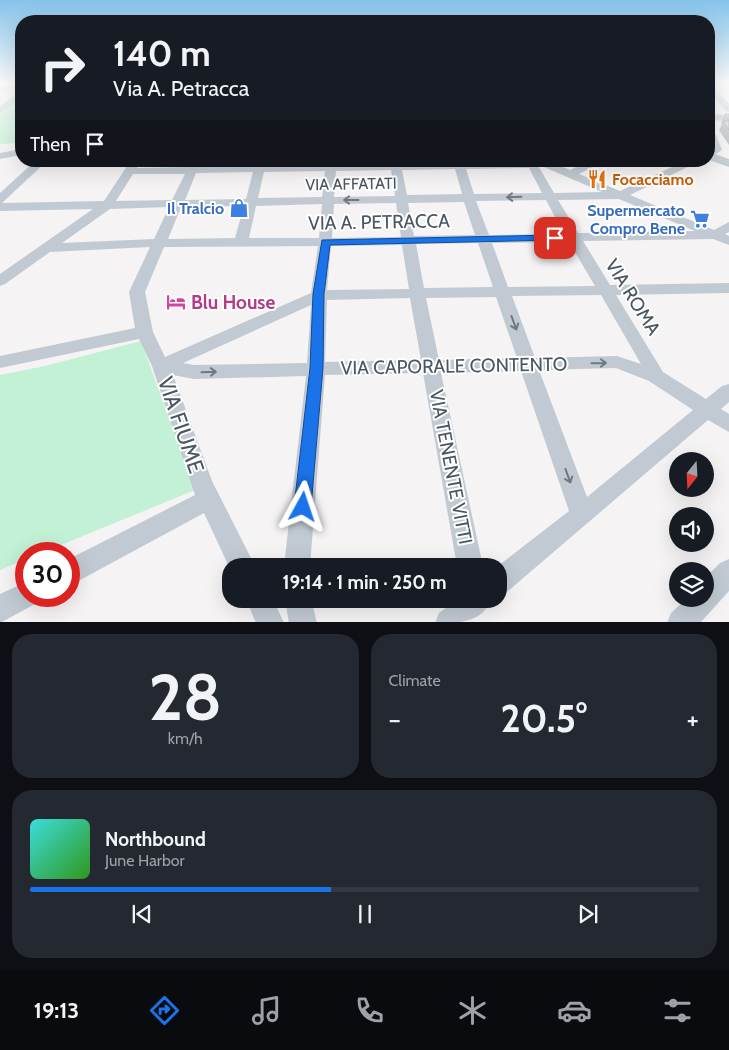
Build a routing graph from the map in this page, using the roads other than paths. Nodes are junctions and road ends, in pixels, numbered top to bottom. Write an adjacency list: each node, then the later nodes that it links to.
1 (715, 117): 2 (street)
2 (729, 118)
3 (0, 144): 4 (street)
4 (15, 144)
5 (15, 153): 6 (street)
6 (0, 156)
7 (715, 156): 9 (street)
8 (715, 157): 10 (street)
9 (729, 158)
10 (729, 162)
11 (36, 167): 26 (street)
12 (152, 167): 30 (street)
13 (193, 167): 31 (street, VIA FIUME)
14 (260, 167): 29 (street)
15 (331, 167): 27 (street)
16 (396, 167): 28 (street, VIA TENENTE VITTI)
17 (460, 167): 25 (street)
18 (536, 167): 24 (street, VIA ROMA)
19 (551, 167): 22 (street)
20 (585, 167): 22 (street)
21 (682, 167): 23 (street, VIA AFFATATI)
22 (571, 173): 23 (street)
23 (620, 195): 24 (street, VIA AFFATATI); 34 (street)
24 (549, 196): 25 (street, VIA AFFATATI, one-way to 25); 35 (street, VIA ROMA)
25 (469, 199): 28 (street, VIA AFFATATI); 36 (street)
26 (0, 200)
27 (328, 200): 28 (street, VIA AFFATATI, one-way to 27); 29 (street, VIA AFFATATI); 39 (street)
28 (402, 200): 37 (street, VIA TENENTE VITTI)
29 (252, 201): 31 (street, VIA AFFATATI); 41 (street)
30 (108, 204): 31 (street, VIA AFFATATI); 32 (street, VIA AFFATATI); 42 (street)
31 (176, 204): 40 (street, VIA FIUME)
32 (0, 207)
33 (729, 226): 34 (street)
34 (714, 235): 35 (street, VIA A. PETRACCA); 38 (street)
35 (573, 238): 36 (street, VIA A. PETRACCA); 45 (street, VIA ROMA)
36 (484, 239): 37 (street, VIA A. PETRACCA); 46 (street)
37 (408, 240): 39 (street, VIA A. PETRACCA); 47 (street, VIA TENENTE VITTI)
38 (729, 241)
39 (325, 242): 41 (street, VIA A. PETRACCA); 48 (street)
40 (158, 243): 41 (street, VIA A. PETRACCA); 42 (street, VIA A. PETRACCA); 49 (street, VIA FIUME)
41 (241, 243)
42 (44, 248): 43 (street)
43 (0, 281)
44 (729, 288): 45 (street)
45 (605, 290): 46 (street); 55 (street, VIA ROMA)
46 (502, 291): 47 (street); 51 (street, one-way to 51)
47 (417, 292): 48 (street); 53 (street, VIA TENENTE VITTI)
48 (319, 294): 52 (street); 54 (street)
49 (144, 332): 50 (street); 52 (street, VIA FIUME)
50 (0, 362)
51 (528, 363): 53 (street, VIA CAPORALE CONTENTO); 55 (street, VIA CAPORALE CONTENTO, one-way to 55); 60 (street, one-way to 60)
52 (161, 366): 54 (street, VIA CAPORALE CONTENTO, one-way to 54); 59 (street, VIA FIUME)
53 (431, 366): 54 (street, VIA CAPORALE CONTENTO); 63 (street, VIA TENENTE VITTI)
54 (316, 368): 62 (street)
55 (656, 376): 57 (street)
56 (729, 391): 57 (street)
57 (706, 410): 58 (street); 60 (street)
58 (729, 424)
59 (209, 499): 61 (street, VIA FIUME); 64 (street)
60 (582, 515): 66 (street)
61 (238, 558)
62 (298, 558)
63 (468, 558)
64 (80, 567)
65 (729, 572): 67 (street)
66 (507, 576)
67 (714, 588)
68 (15, 601): 73 (street)
69 (695, 607): 77 (street)
70 (263, 608): 74 (street)
71 (300, 608): 75 (street)
72 (466, 608): 76 (street)
73 (0, 609)
74 (270, 622)
75 (303, 622)
76 (449, 622)
77 (681, 622)

